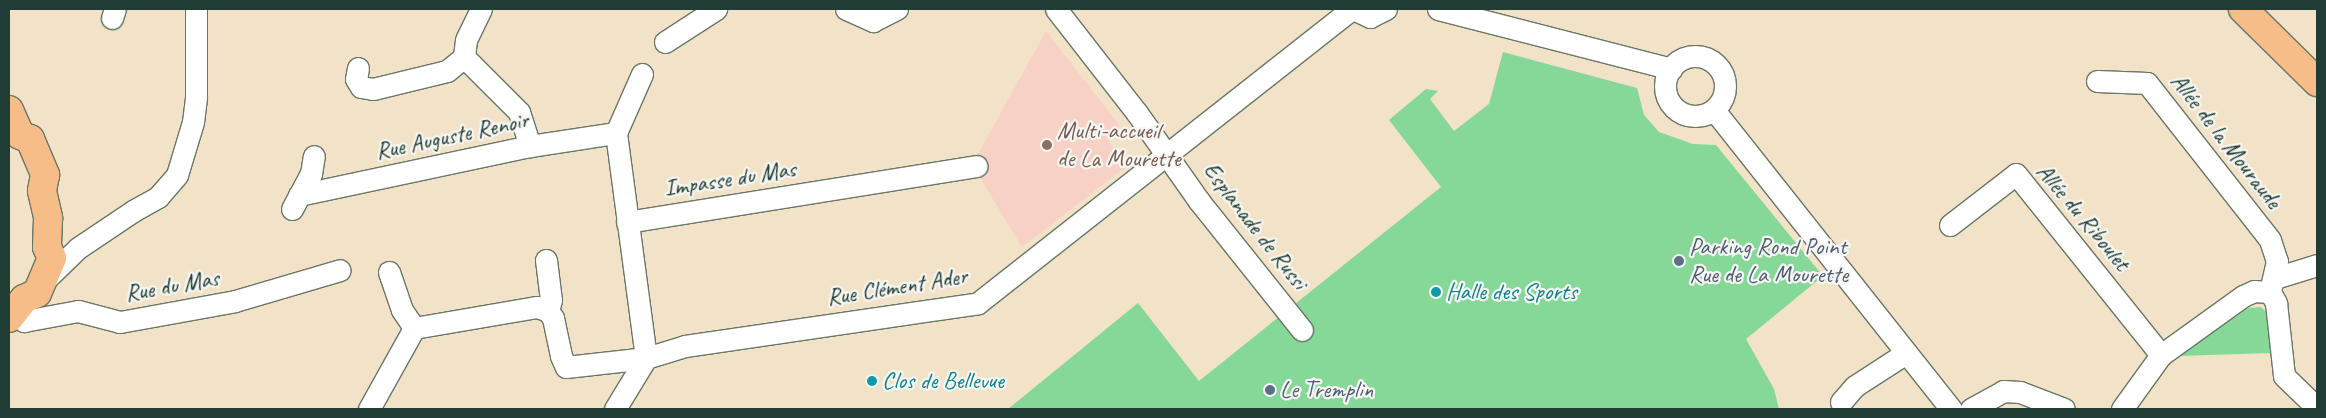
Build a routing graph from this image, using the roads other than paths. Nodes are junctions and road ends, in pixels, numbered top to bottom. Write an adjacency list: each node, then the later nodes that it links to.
1 (196, 9): 28 (street)
2 (481, 9): 12 (street)
3 (716, 9): 11 (street)
4 (846, 9): 5 (street)
5 (896, 9)
6 (1056, 9): 22 (street, Esplanade de Russi)
7 (1352, 9): 8 (street); 22 (street, Rue Clément Ader)
8 (1386, 9)
9 (1438, 9): 13 (street)
10 (2243, 9): 17 (main road)
11 (665, 42)
12 (464, 57): 15 (street); 21 (street)
13 (1671, 69): 19 (street); 19 (street)
14 (642, 74): 20 (street)
15 (359, 78)
16 (2097, 81): 33 (street, Allée de la Mouraude)
17 (2317, 82)
18 (9, 110): 27 (main road)
19 (1714, 110): 38 (street)
20 (616, 133): 21 (street, Rue Auguste Renoir); 25 (street)
21 (530, 146): 23 (street, Rue Auguste Renoir)
22 (1167, 153): 37 (street, Esplanade de Russi); 40 (street, Rue Clément Ader)
23 (314, 156)
24 (976, 166): 25 (street, Impasse du Mas)
25 (627, 222): 40 (street)
26 (1950, 225): 39 (street, Allée du Riboulet)
27 (47, 247): 28 (street); 34 (main road)
28 (78, 248): 34 (street)
29 (546, 260): 35 (street)
30 (2317, 266): 33 (street)
31 (340, 270): 34 (street, Rue du Mas)
32 (389, 272): 36 (street)
33 (2273, 285): 39 (street); 48 (street, Allée de la Mouraude)
34 (22, 303)
35 (548, 311): 36 (street); 40 (street, Rue Clément Ader)
36 (414, 328): 42 (street)
37 (1302, 330)
38 (1906, 353): 41 (street); 44 (street)
39 (2161, 355): 47 (street)
40 (646, 358): 43 (street)
41 (1841, 402)
42 (369, 409)
43 (615, 409)
44 (1951, 409)
45 (1971, 409): 46 (street)
46 (2064, 409)
47 (2122, 409)
48 (2313, 409)

